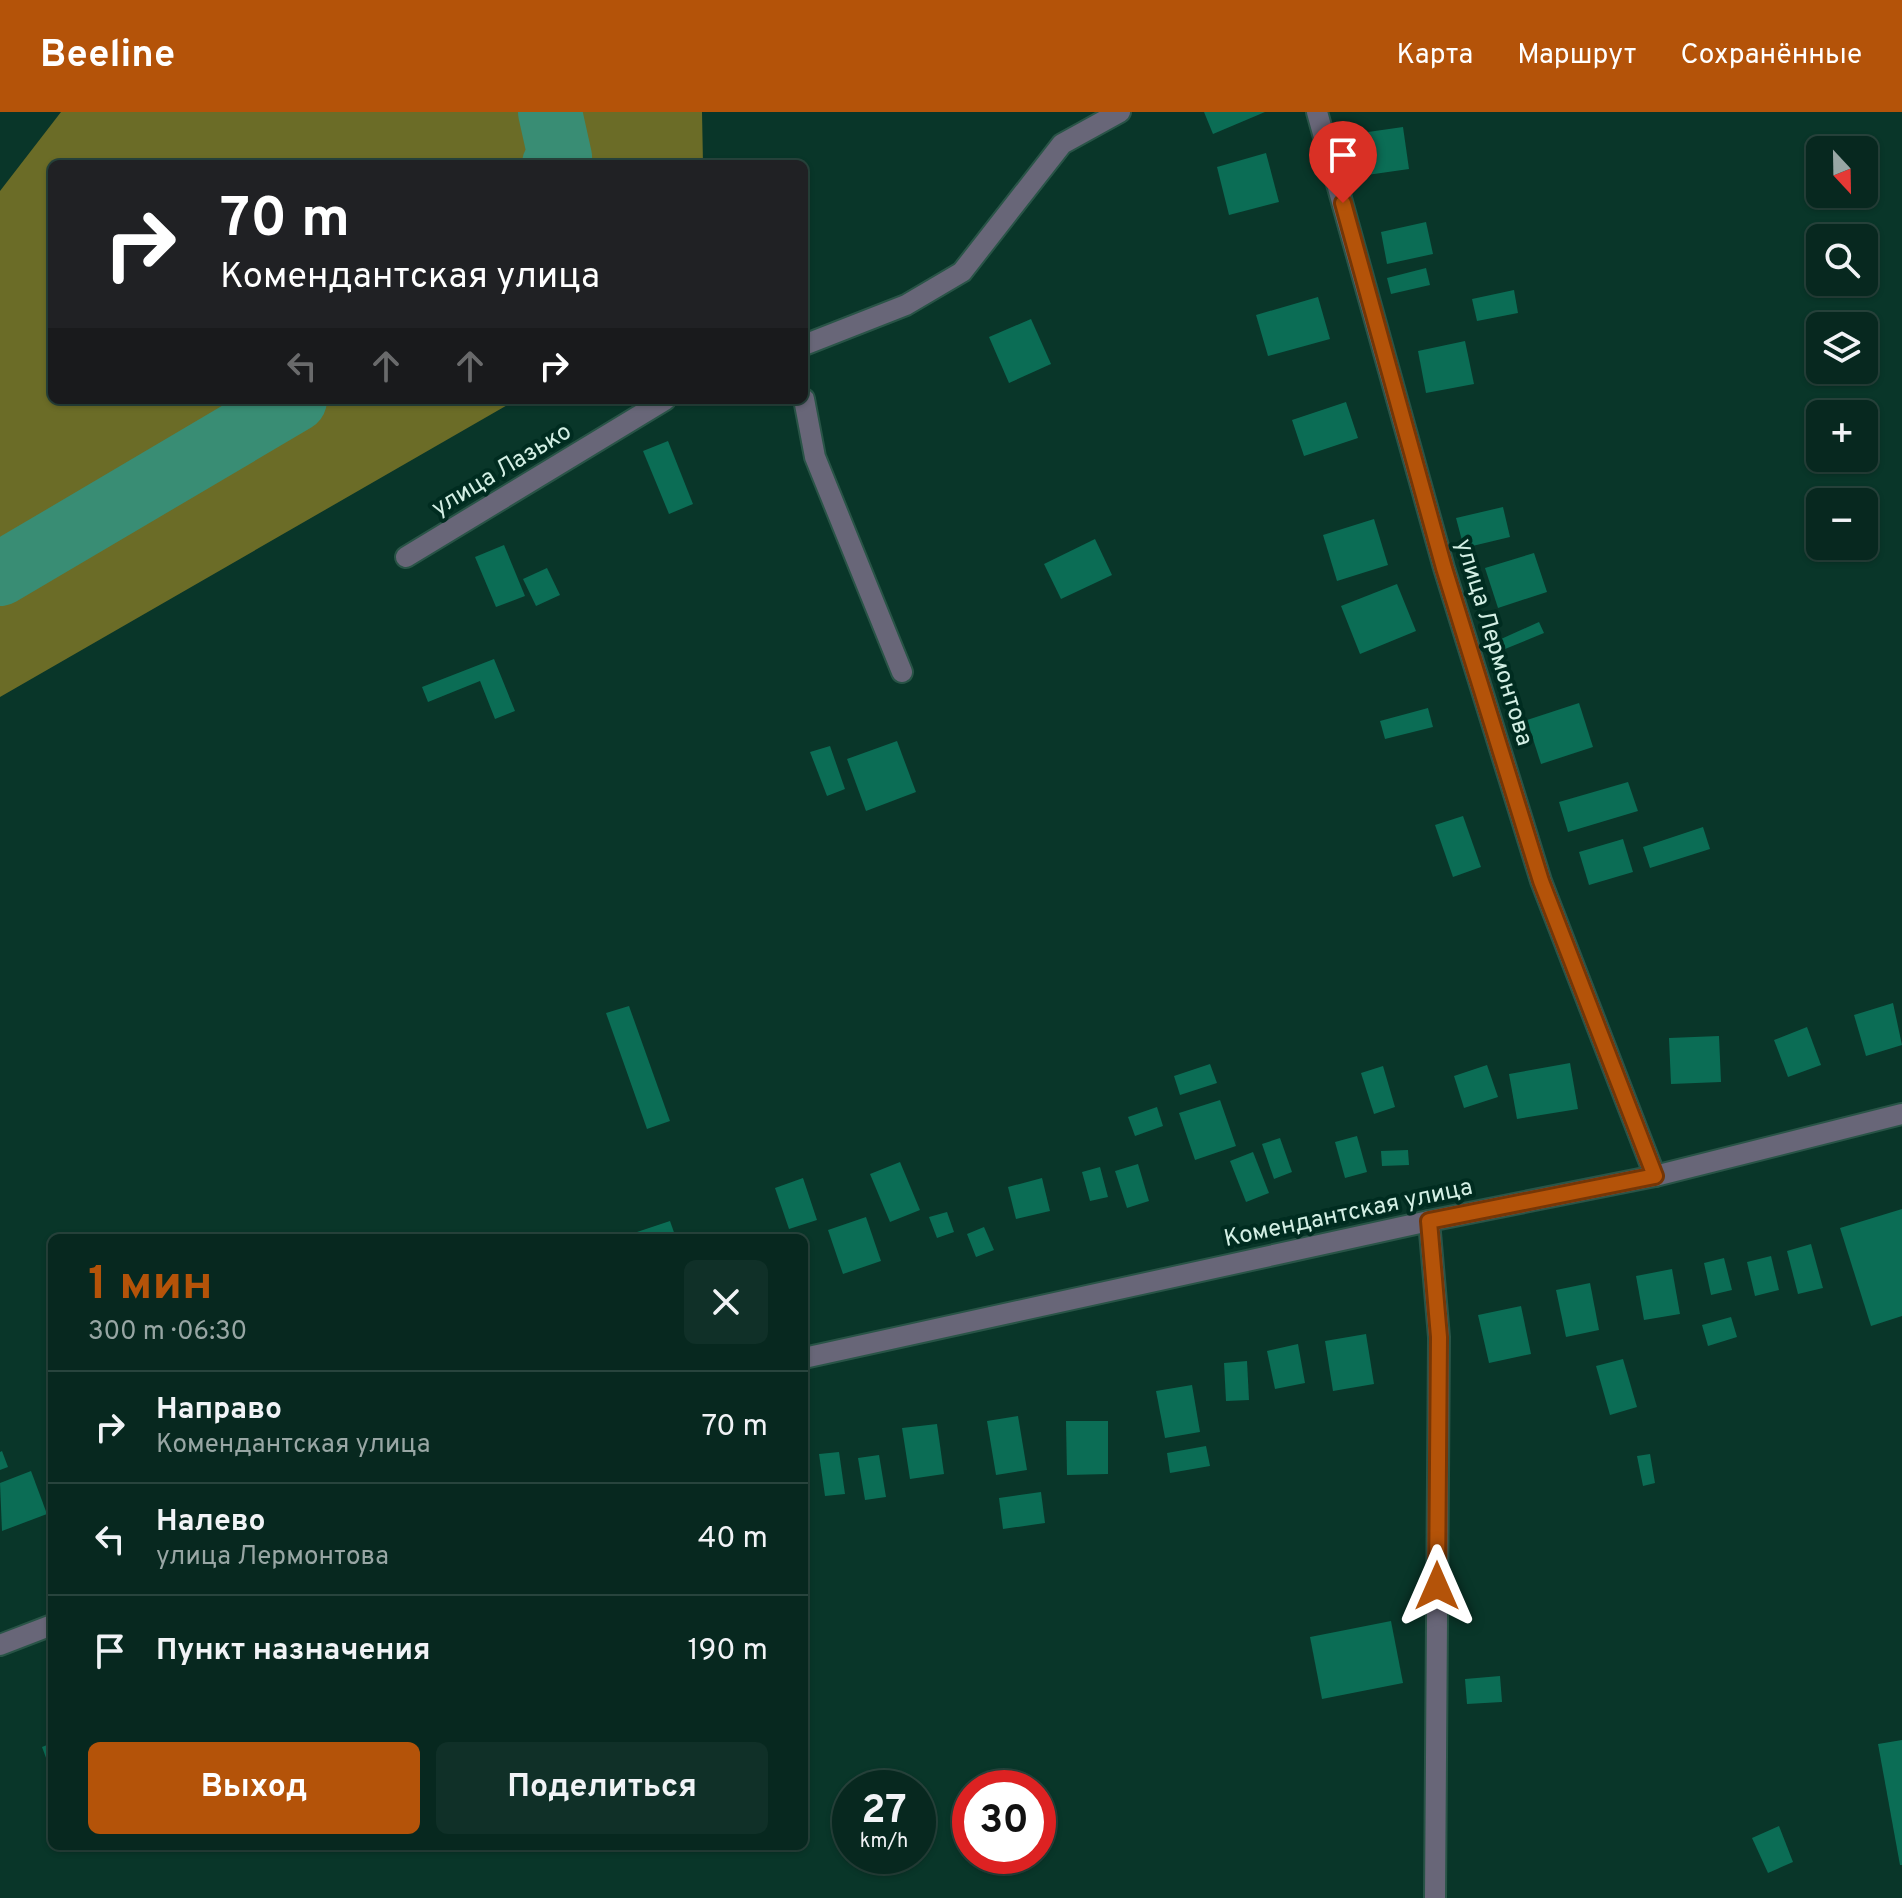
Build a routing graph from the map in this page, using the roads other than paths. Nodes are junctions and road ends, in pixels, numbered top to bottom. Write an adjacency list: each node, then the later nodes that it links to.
1 (1120, 112): 3 (street)
2 (1317, 112): 9 (street, улица Лермонтова)
3 (808, 343)
4 (658, 404): 6 (street, улица Лазько)
5 (805, 404): 7 (street)
6 (406, 557)
7 (902, 672)
8 (1902, 1114): 9 (street, Комендантская улица)
9 (1655, 1176): 10 (street, Комендантская улица)
10 (1429, 1221): 11 (street, Комендантская улица); 14 (street)
11 (808, 1357)
12 (48, 1627): 13 (street)
13 (0, 1645)
14 (1435, 1898)

